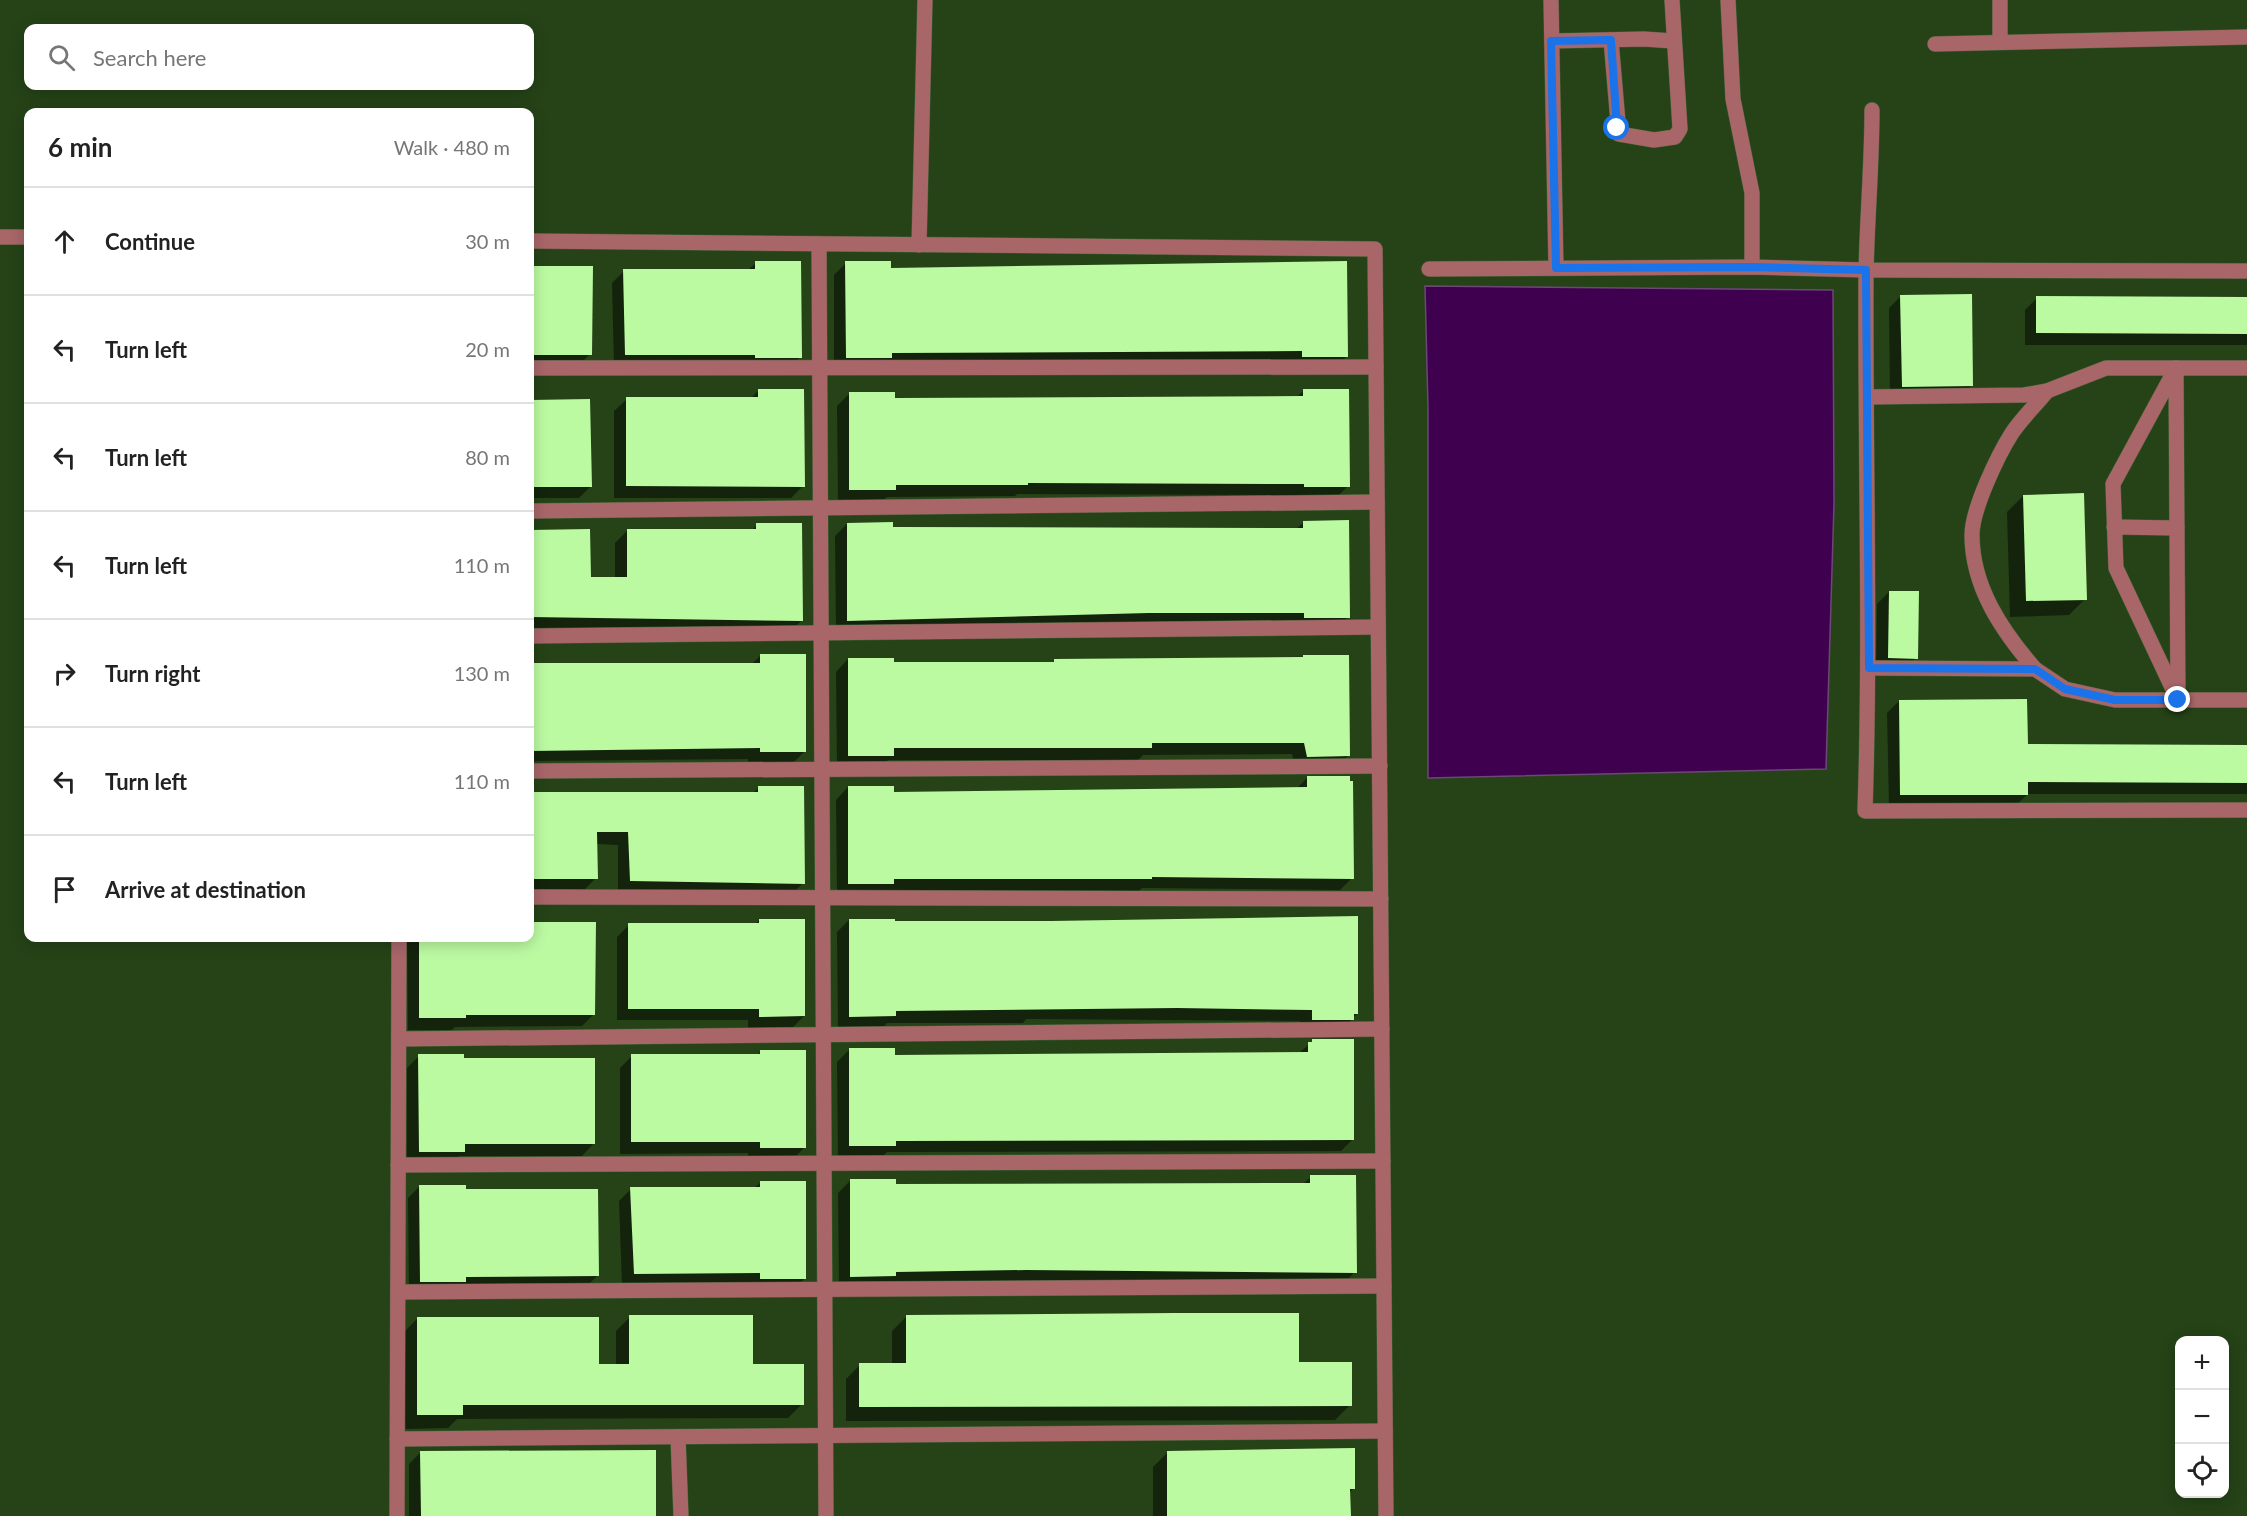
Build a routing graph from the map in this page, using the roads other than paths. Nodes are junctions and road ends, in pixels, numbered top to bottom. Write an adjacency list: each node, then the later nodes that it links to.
1 (925, 0): 17 (street)
2 (1551, 0): 8 (street)
3 (1672, 0): 9 (street)
4 (1728, 0): 18 (street)
5 (2000, 0): 10 (street)
6 (2247, 37): 10 (street)
7 (1611, 40): 8 (street); 9 (street); 9 (street)
8 (1551, 41): 19 (street)
9 (1673, 41)
10 (2000, 42): 11 (street)
11 (1935, 44)
12 (1872, 110): 21 (street)
13 (0, 237): 14 (street)
14 (24, 237)
15 (534, 241): 16 (street)
16 (819, 244): 17 (street); 25 (street)
17 (919, 245): 23 (street)
18 (1752, 267): 19 (street); 21 (street)
19 (1556, 268): 20 (street)
20 (1430, 269)
21 (1866, 270): 22 (street); 29 (street)
22 (2247, 271)
23 (1376, 367): 25 (street); 30 (street)
24 (534, 368): 25 (street)
25 (820, 368): 31 (street)
26 (2176, 368): 27 (street); 28 (street); 33 (street); 34 (street)
27 (2247, 368)
28 (2047, 391): 29 (street); 39 (street)
29 (1868, 397): 38 (street)
30 (1377, 502): 31 (street); 35 (street)
31 (821, 508): 32 (street); 36 (street)
32 (534, 511)
33 (2115, 527): 34 (street); 40 (street)
34 (2177, 528): 40 (street)
35 (1378, 627): 36 (street); 42 (street)
36 (822, 633): 37 (street); 43 (street)
37 (534, 636)
38 (1869, 668): 39 (street); 45 (street)
39 (2035, 669): 40 (street)
40 (2178, 700): 41 (street)
41 (2247, 700)
42 (1380, 766): 43 (street); 48 (street)
43 (822, 769): 44 (street); 47 (street)
44 (534, 771)
45 (2247, 810)
46 (534, 897): 47 (street)
47 (823, 898): 48 (street); 51 (street)
48 (1380, 899): 50 (street)
49 (399, 942): 52 (street)
50 (1382, 1029): 51 (street); 53 (street)
51 (824, 1035): 52 (street); 54 (street)
52 (399, 1039): 55 (street)
53 (1383, 1161): 54 (street); 56 (street)
54 (825, 1163): 55 (street); 57 (street)
55 (398, 1165): 58 (street)
56 (1384, 1286): 57 (street); 59 (street)
57 (825, 1289): 58 (street); 60 (street)
58 (398, 1292): 62 (street)
59 (1385, 1431): 60 (street); 66 (street)
60 (826, 1436): 61 (street); 65 (street)
61 (678, 1437): 62 (street); 64 (street)
62 (397, 1439): 63 (street)
63 (397, 1516)
64 (681, 1516)
65 (826, 1516)
66 (1386, 1516)

